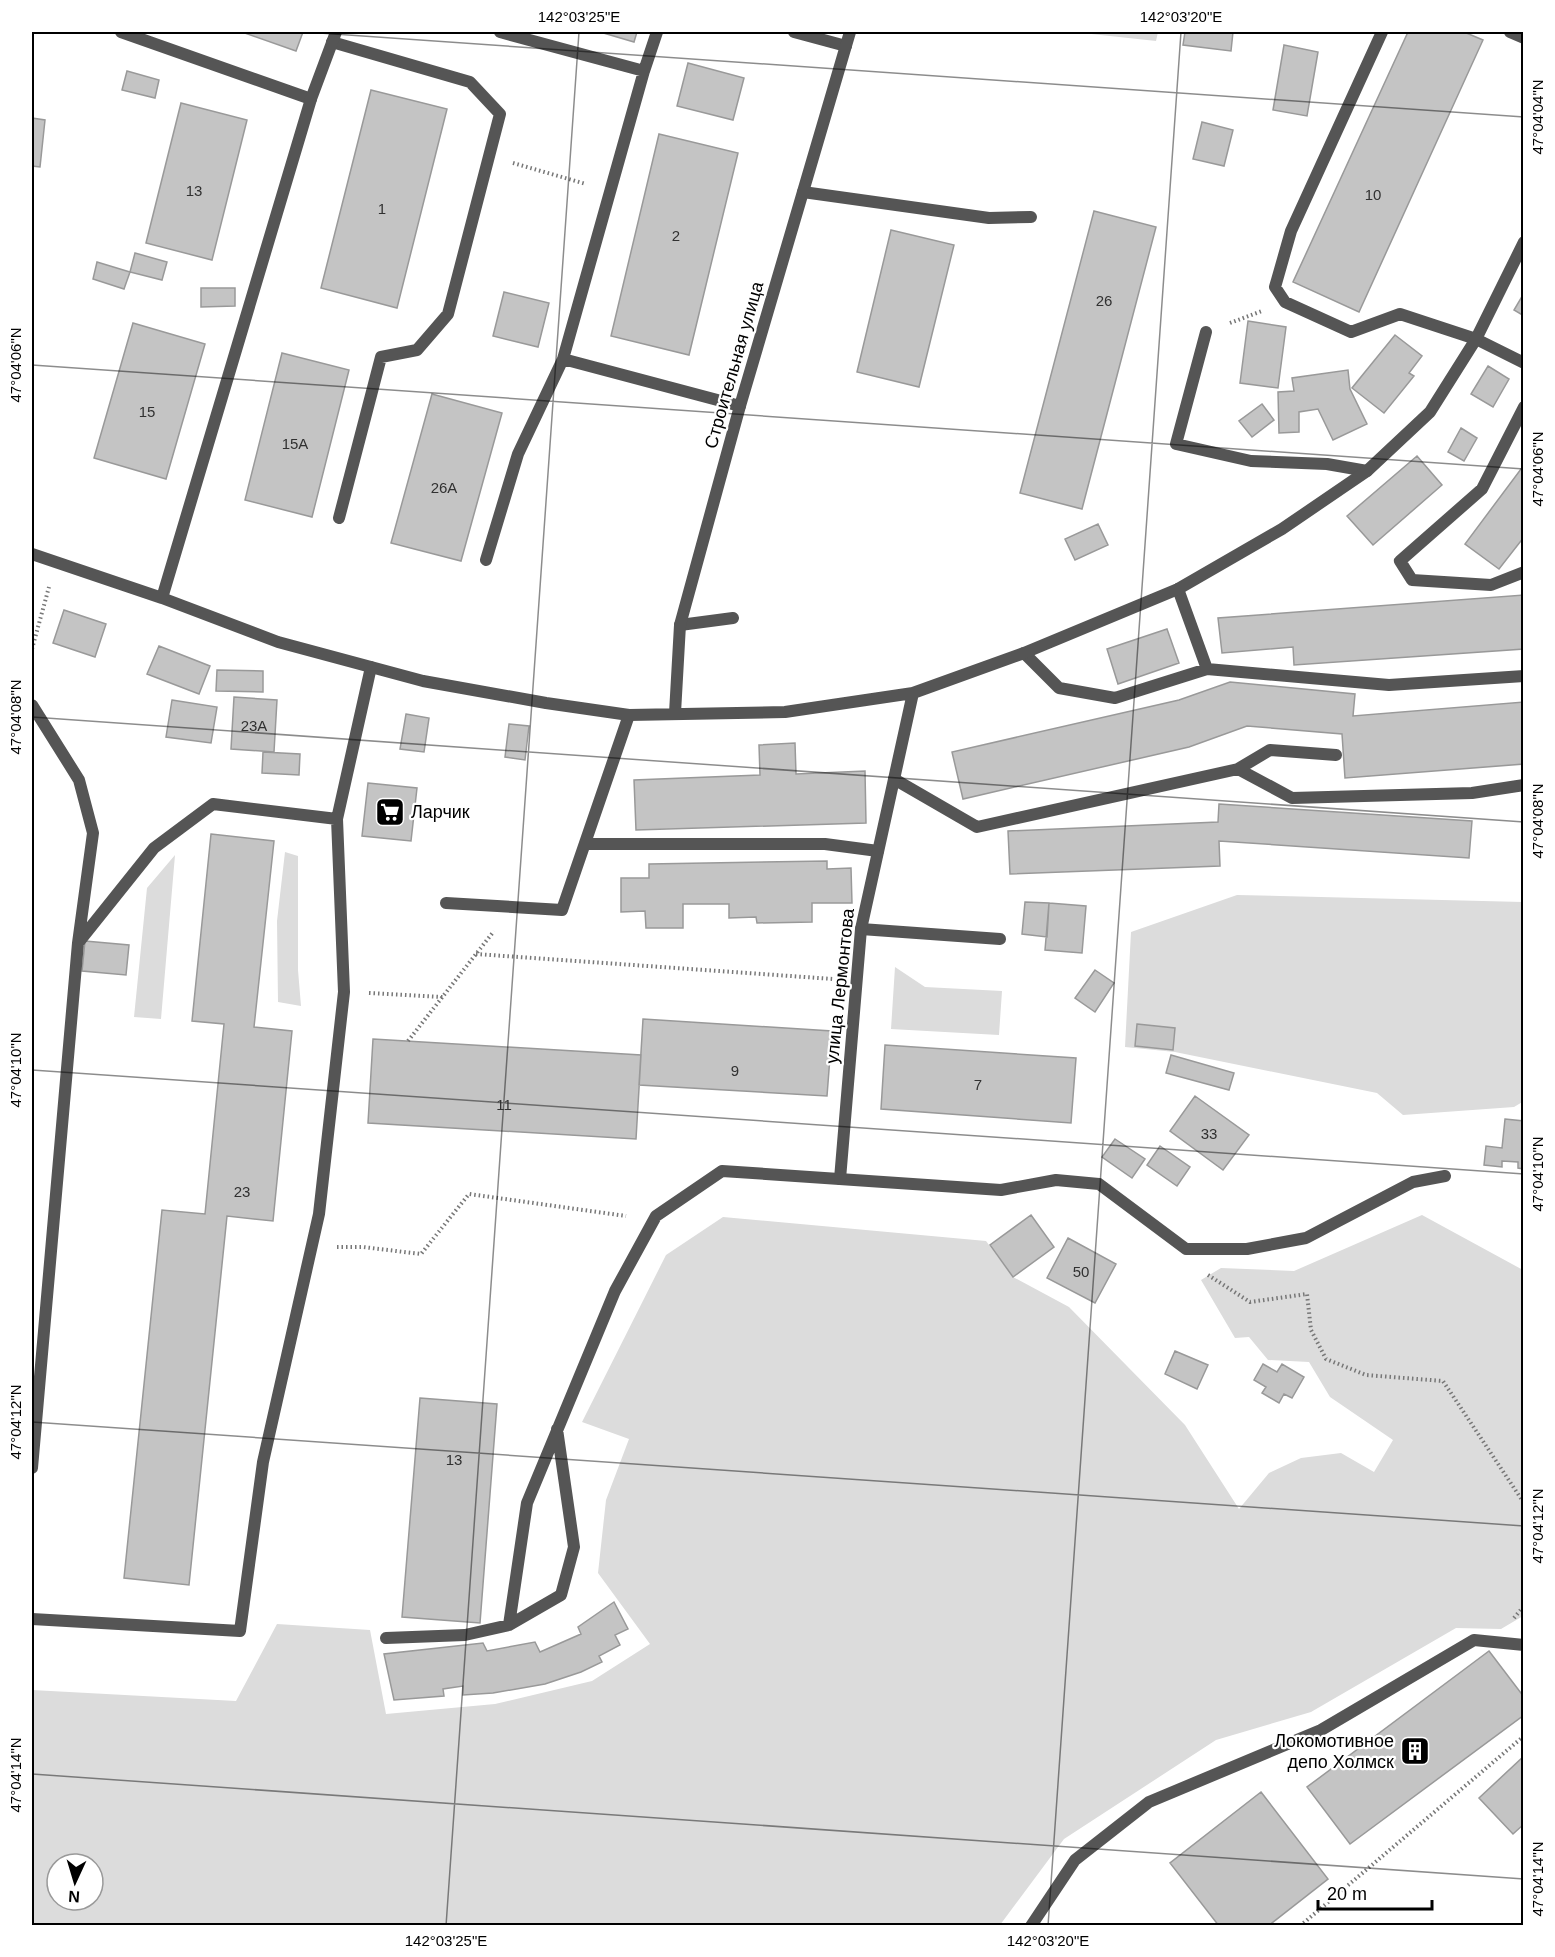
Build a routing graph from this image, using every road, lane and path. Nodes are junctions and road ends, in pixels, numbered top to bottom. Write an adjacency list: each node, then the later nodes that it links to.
1 (121, 32): 12 (street)
2 (500, 32): 11 (street)
3 (657, 32): 11 (street)
4 (794, 32): 10 (street)
5 (850, 32): 10 (street, Строительная улица)
6 (1382, 32): 18 (street)
7 (1510, 32): 9 (street)
8 (334, 37): 12 (street); 26 (street)
9 (1524, 38)
10 (846, 46): 15 (street, Строительная улица)
11 (644, 71): 14 (street)
12 (311, 99): 32 (street)
13 (507, 161): 14 (path)
14 (610, 191): 21 (street)
15 (803, 192): 16 (street); 23 (street, Строительная улица)
16 (1031, 217)
17 (1524, 242): 20 (street)
18 (1285, 302): 19 (path); 20 (street)
19 (1206, 333): 25 (street)
20 (1476, 339): 22 (street); 25 (street)
21 (563, 359): 23 (street); 28 (street)
22 (1524, 363)
23 (740, 406): 34 (street, Строительная улица)
24 (1524, 407): 30 (street)
25 (1367, 471): 31 (street)
26 (339, 518)
27 (32, 554): 29 (street)
28 (486, 560)
29 (56, 562): 32 (street); 35 (path)
30 (1524, 572)
31 (1178, 589): 36 (street); 38 (street)
32 (162, 598): 37 (street)
33 (733, 618): 34 (street)
34 (680, 625): 42 (street, Строительная улица)
35 (32, 649)
36 (1024, 653): 38 (street); 40 (street)
37 (371, 667): 43 (street); 48 (street)
38 (1207, 669): 39 (street)
39 (1524, 676)
40 (913, 693): 42 (street); 46 (street, улица Лермонтова)
41 (32, 705): 54 (street)
42 (675, 713): 43 (street)
43 (630, 715): 49 (street)
44 (1336, 754): 45 (street)
45 (1238, 769): 46 (street); 47 (street)
46 (894, 780): 50 (street, улица Лермонтова)
47 (1524, 784)
48 (337, 819): 54 (street); 56 (street)
49 (585, 844): 50 (street); 51 (street)
50 (878, 851): 52 (street, улица Лермонтова)
51 (447, 903)
52 (861, 929): 53 (street); 55 (street, улица Лермонтова)
53 (1000, 939)
54 (78, 943): 65 (street)
55 (858, 981): 57 (path); 60 (street, улица Лермонтова)
56 (345, 992): 57 (path); 67 (street)
57 (443, 997): 58 (path)
58 (408, 1041)
59 (1445, 1176): 63 (street)
60 (840, 1179): 63 (street); 64 (street)
61 (628, 1216): 62 (path)
62 (363, 1247)
63 (1186, 1249): 66 (path)
64 (557, 1428): 68 (street); 68 (street)
65 (32, 1468)
66 (1524, 1503)
67 (32, 1619)
68 (509, 1625): 69 (street)
69 (386, 1638)
70 (1524, 1645): 72 (street)
71 (1524, 1736): 73 (path)
72 (1031, 1926)
73 (1300, 1926)

